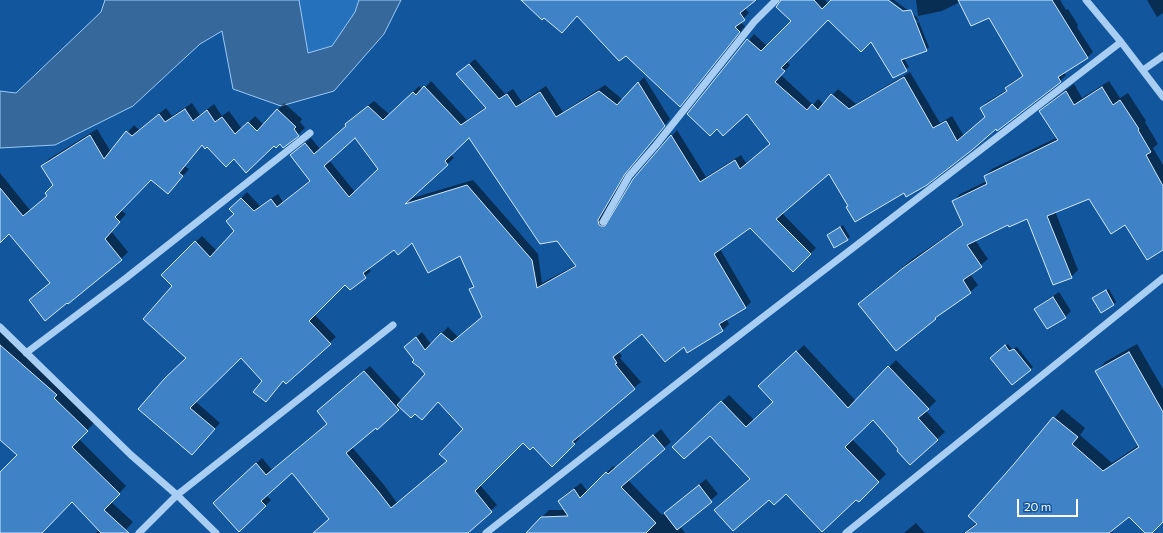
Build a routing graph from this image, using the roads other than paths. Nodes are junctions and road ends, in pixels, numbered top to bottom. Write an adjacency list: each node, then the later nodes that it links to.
1 (776, 0): 8 (street)
2 (1086, 0): 3 (street)
3 (1121, 42): 5 (street); 16 (street)
4 (1163, 56): 5 (street)
5 (1143, 70): 6 (street)
6 (1163, 97)
7 (310, 133): 12 (street)
8 (603, 222)
9 (1163, 278): 17 (street)
10 (393, 325): 13 (street)
11 (0, 327): 12 (street)
12 (26, 353): 13 (street)
13 (177, 495): 14 (street); 15 (street)
14 (139, 533)
15 (216, 533)
16 (486, 533)
17 (846, 533)

